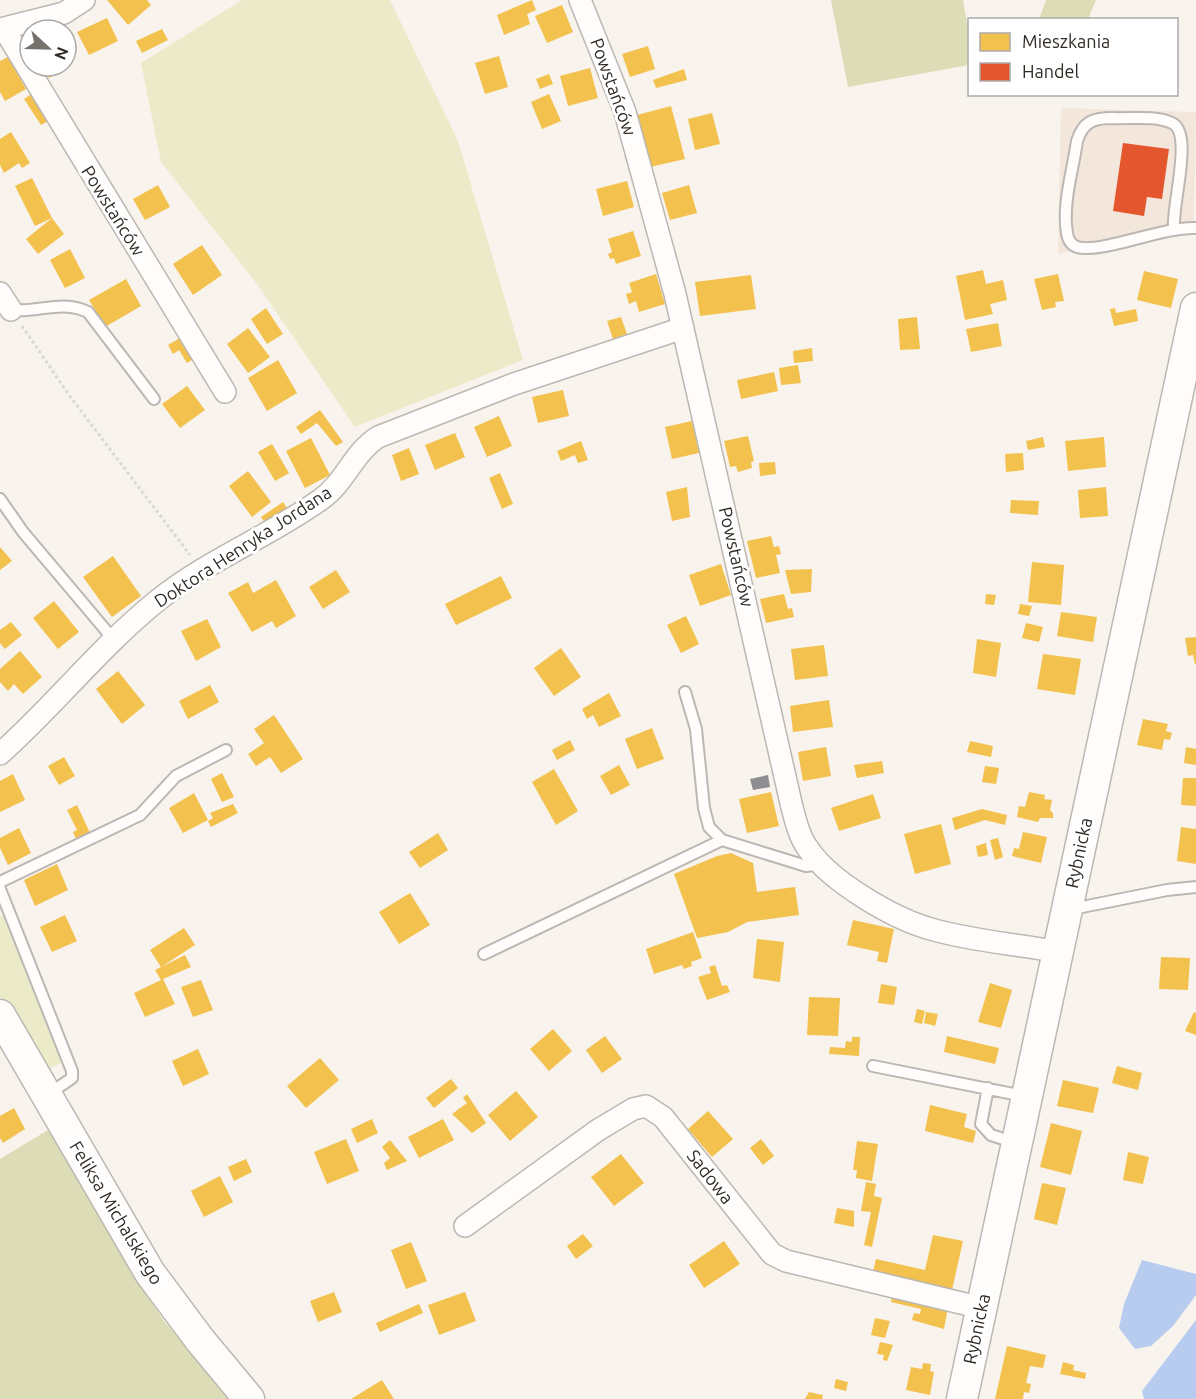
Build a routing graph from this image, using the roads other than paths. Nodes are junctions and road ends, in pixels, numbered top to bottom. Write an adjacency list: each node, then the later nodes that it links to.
1 (84, 0): 3 (street, Powstańców)
2 (580, 0): 8 (street, Powstańców)
3 (2, 29): 9 (street, Powstańców)
4 (1196, 228): 5 (lane)
5 (1174, 230): 5 (lane)
6 (5, 301): 10 (lane)
7 (1196, 308): 21 (main road, Rybnicka)
8 (684, 328): 12 (street, Doktora Henryka Jordana); 17 (street, Powstańców)
9 (225, 392)
10 (154, 399)
11 (0, 499): 12 (lane)
12 (114, 640): 15 (street, Doktora Henryka Jordana)
13 (685, 692): 16 (lane)
14 (226, 750): 18 (lane)
15 (0, 754)
16 (722, 840): 17 (lane); 23 (lane)
17 (820, 864): 22 (street, Powstańców)
18 (0, 882)
19 (1196, 887): 21 (lane)
20 (0, 889): 27 (lane)
21 (1068, 905): 22 (main road, Rybnicka)
22 (1058, 952): 28 (main road, Rybnicka)
23 (484, 954)
24 (0, 1015): 27 (main road, Feliksa Michalskiego)
25 (873, 1066): 26 (lane)
26 (988, 1088): 28 (lane); 29 (lane)
27 (46, 1095): 32 (main road, Feliksa Michalskiego)
28 (1027, 1096): 29 (main road, Rybnicka)
29 (1017, 1144): 31 (main road, Rybnicka)
30 (465, 1226): 31 (street, Sadowa)
31 (982, 1308): 33 (main road, Rybnicka)
32 (249, 1399)
33 (962, 1399)

